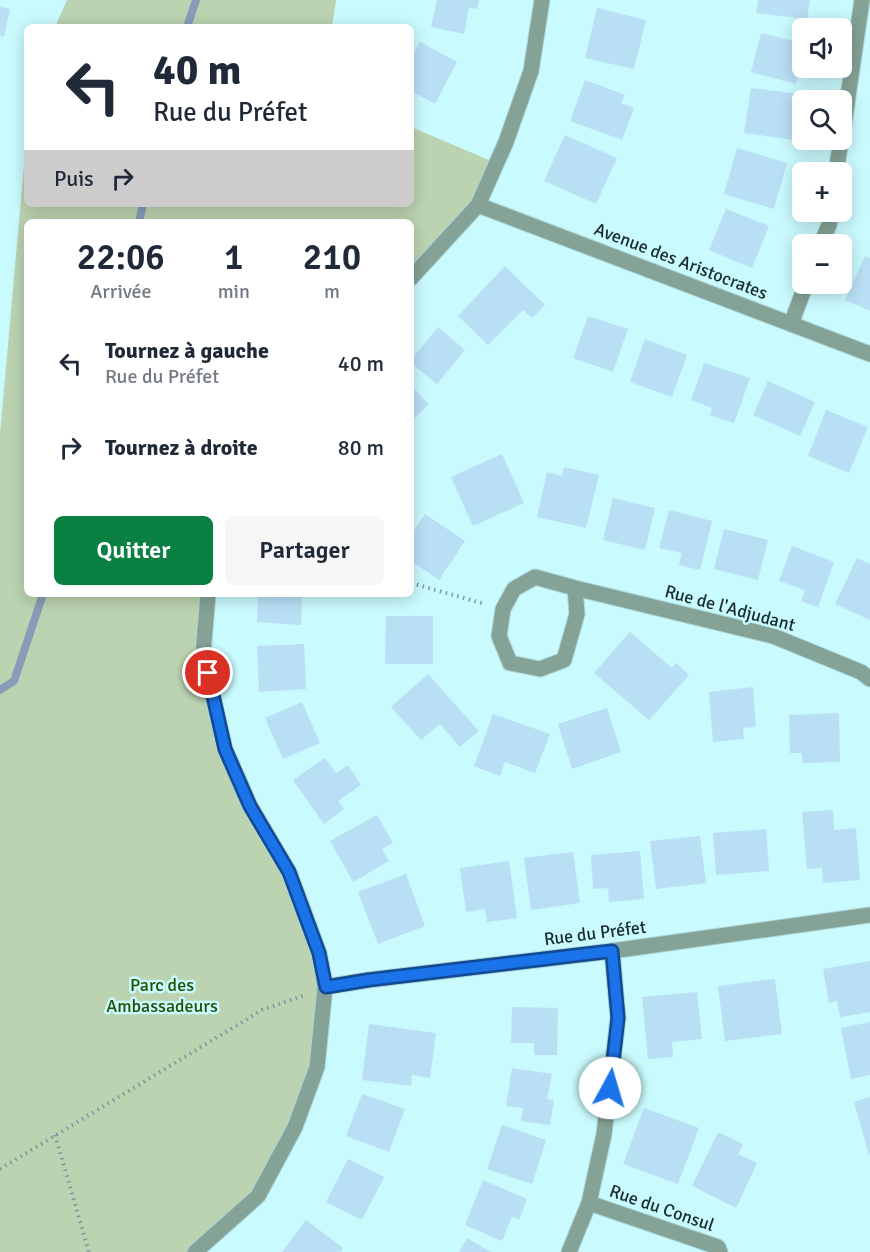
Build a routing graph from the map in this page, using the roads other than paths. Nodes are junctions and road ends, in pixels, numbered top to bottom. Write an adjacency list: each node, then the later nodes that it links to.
1 (542, 0): 4 (street)
2 (862, 0): 3 (street)
3 (848, 90)
4 (478, 204): 5 (street); 7 (street, Avenue des Aristocrates)
5 (414, 275)
6 (802, 294): 7 (street)
7 (791, 324): 8 (street, Avenue des Aristocrates)
8 (870, 354)
9 (575, 588): 9 (street, Rue de l'Adjudant); 11 (street, Rue de l'Adjudant)
10 (208, 597): 14 (street)
11 (870, 679)
12 (870, 915): 13 (street, Rue du Préfet)
13 (612, 951): 14 (street, Rue du Préfet); 15 (street)
14 (326, 987): 16 (street)
15 (589, 1203): 17 (street); 18 (street, Rue du Consul)
16 (195, 1252)
17 (569, 1252)
18 (720, 1252)

